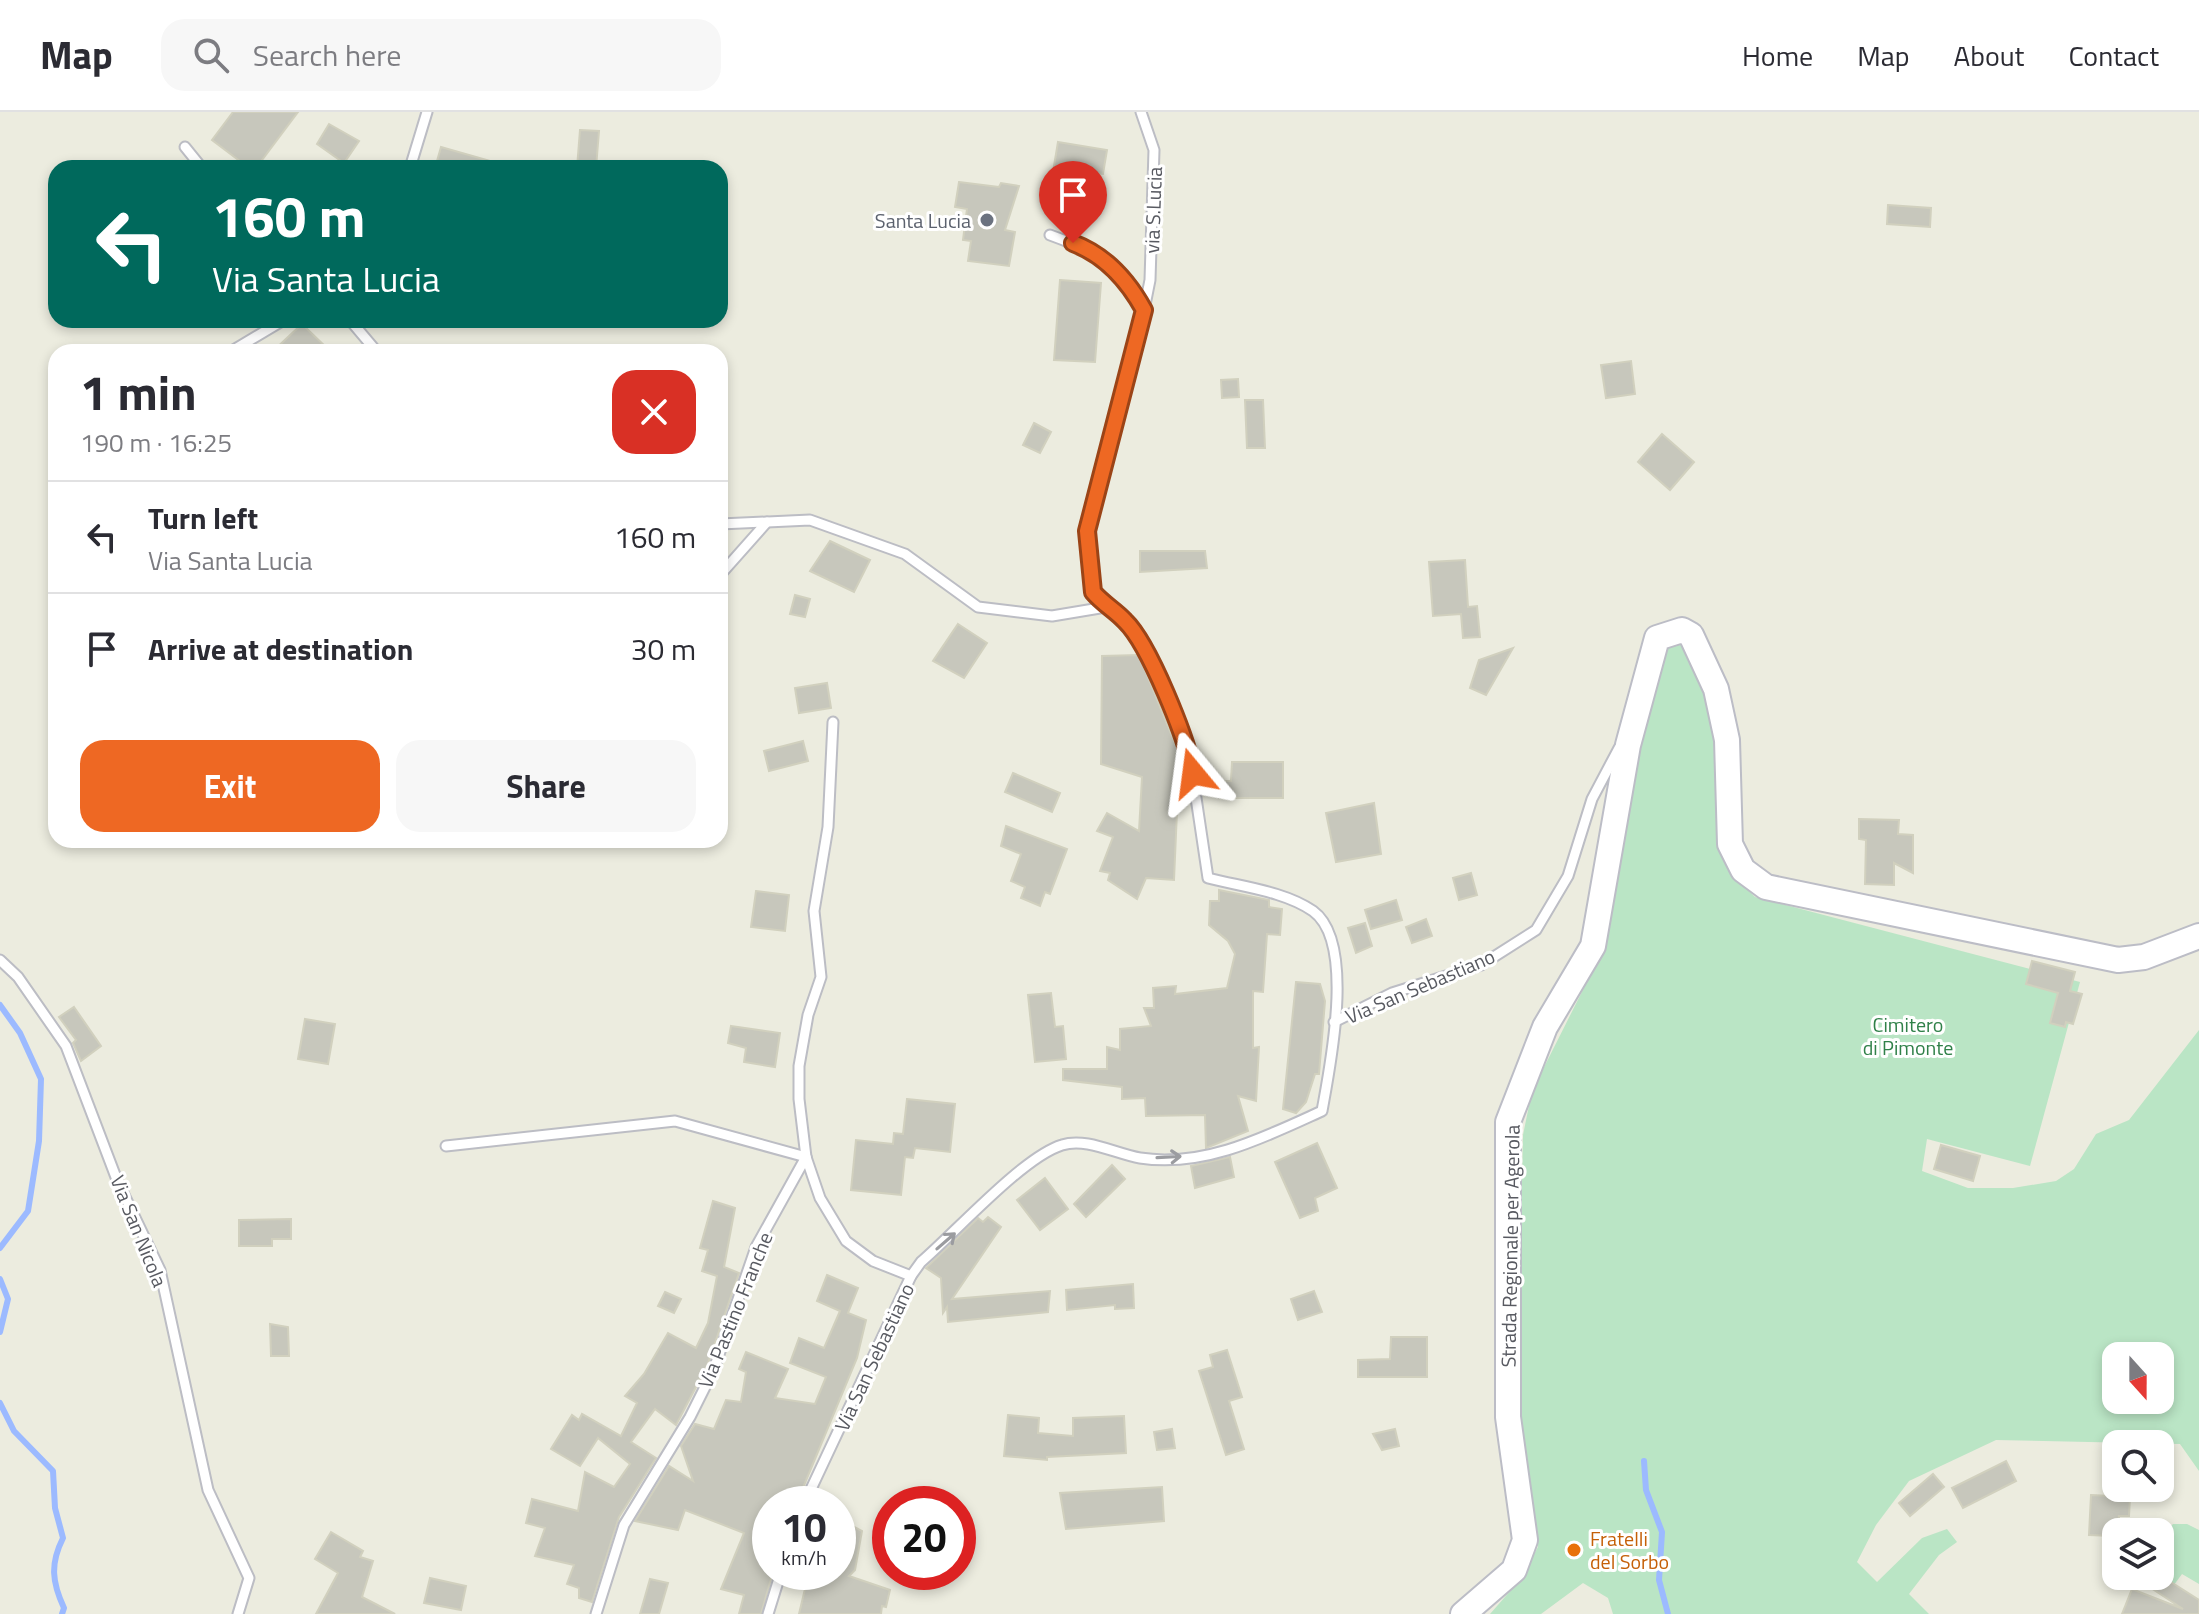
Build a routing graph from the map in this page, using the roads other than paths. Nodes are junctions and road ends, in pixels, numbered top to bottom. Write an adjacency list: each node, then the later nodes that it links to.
1 (427, 112): 5 (lane)
2 (1141, 112): 7 (lane, via S.Lucia)
3 (185, 147): 4 (lane)
4 (196, 160)
5 (412, 160)
6 (1050, 235): 7 (lane)
7 (1144, 310): 15 (lane, via S.Lucia)
8 (270, 328): 10 (lane)
9 (358, 328): 11 (lane)
10 (244, 344)
11 (371, 344)
12 (767, 522): 13 (lane); 14 (lane); 15 (lane)
13 (728, 524)
14 (728, 566)
15 (1106, 607): 20 (lane)
16 (1640, 706): 18 (main road, Strada Regionale per Agerola); 20 (lane, Via San Sebastiano); 29 (main road, Strada Regionale per Agerola)
17 (833, 722): 22 (lane)
18 (2199, 936)
19 (0, 960): 26 (lane, Via San Nicola)
20 (1334, 1022): 23 (lane, Via San Sebastiano, one-way to 20)
21 (446, 1146): 22 (lane)
22 (806, 1157): 23 (lane); 27 (lane, Via Pastino Franche)
23 (911, 1276): 24 (lane, Via San Sebastiano)
24 (812, 1486)
25 (775, 1590): 28 (lane)
26 (238, 1614)
27 (596, 1614)
28 (768, 1614)
29 (1463, 1614)

